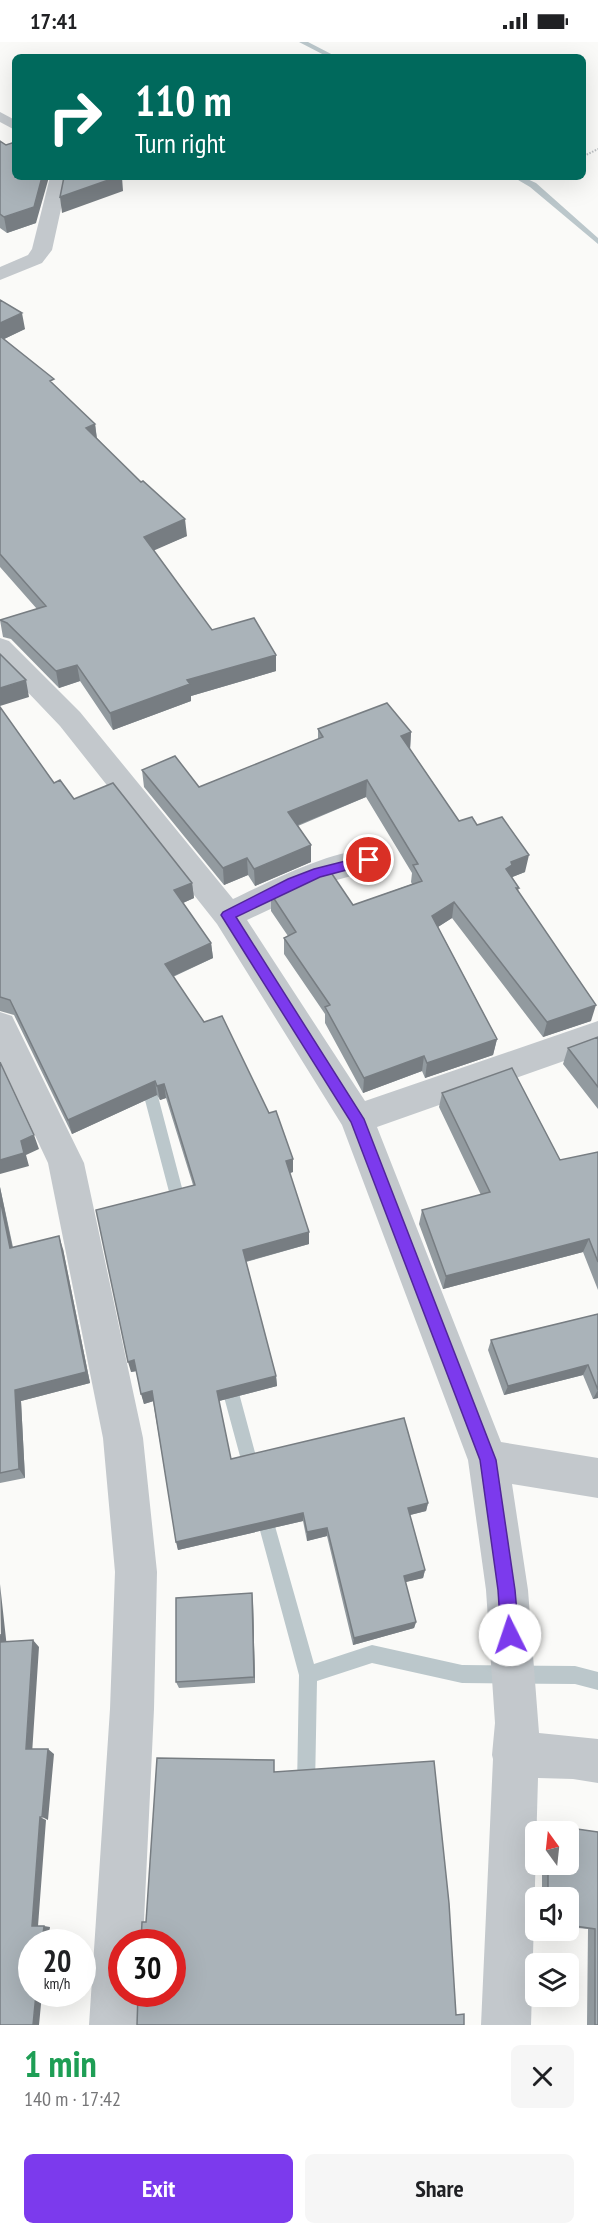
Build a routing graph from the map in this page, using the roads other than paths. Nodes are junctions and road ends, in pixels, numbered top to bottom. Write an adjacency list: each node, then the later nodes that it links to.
1 (58, 180): 2 (street)
2 (0, 274)
3 (0, 647): 5 (street)
4 (369, 860): 5 (street)
5 (228, 915): 8 (street)
6 (0, 1026): 13 (street)
7 (598, 1035): 8 (street)
8 (357, 1119): 9 (street)
9 (488, 1460): 10 (street); 11 (street)
10 (598, 1478)
11 (515, 1739): 12 (street); 14 (street)
12 (598, 1761)
13 (114, 2025)
14 (506, 2025)

